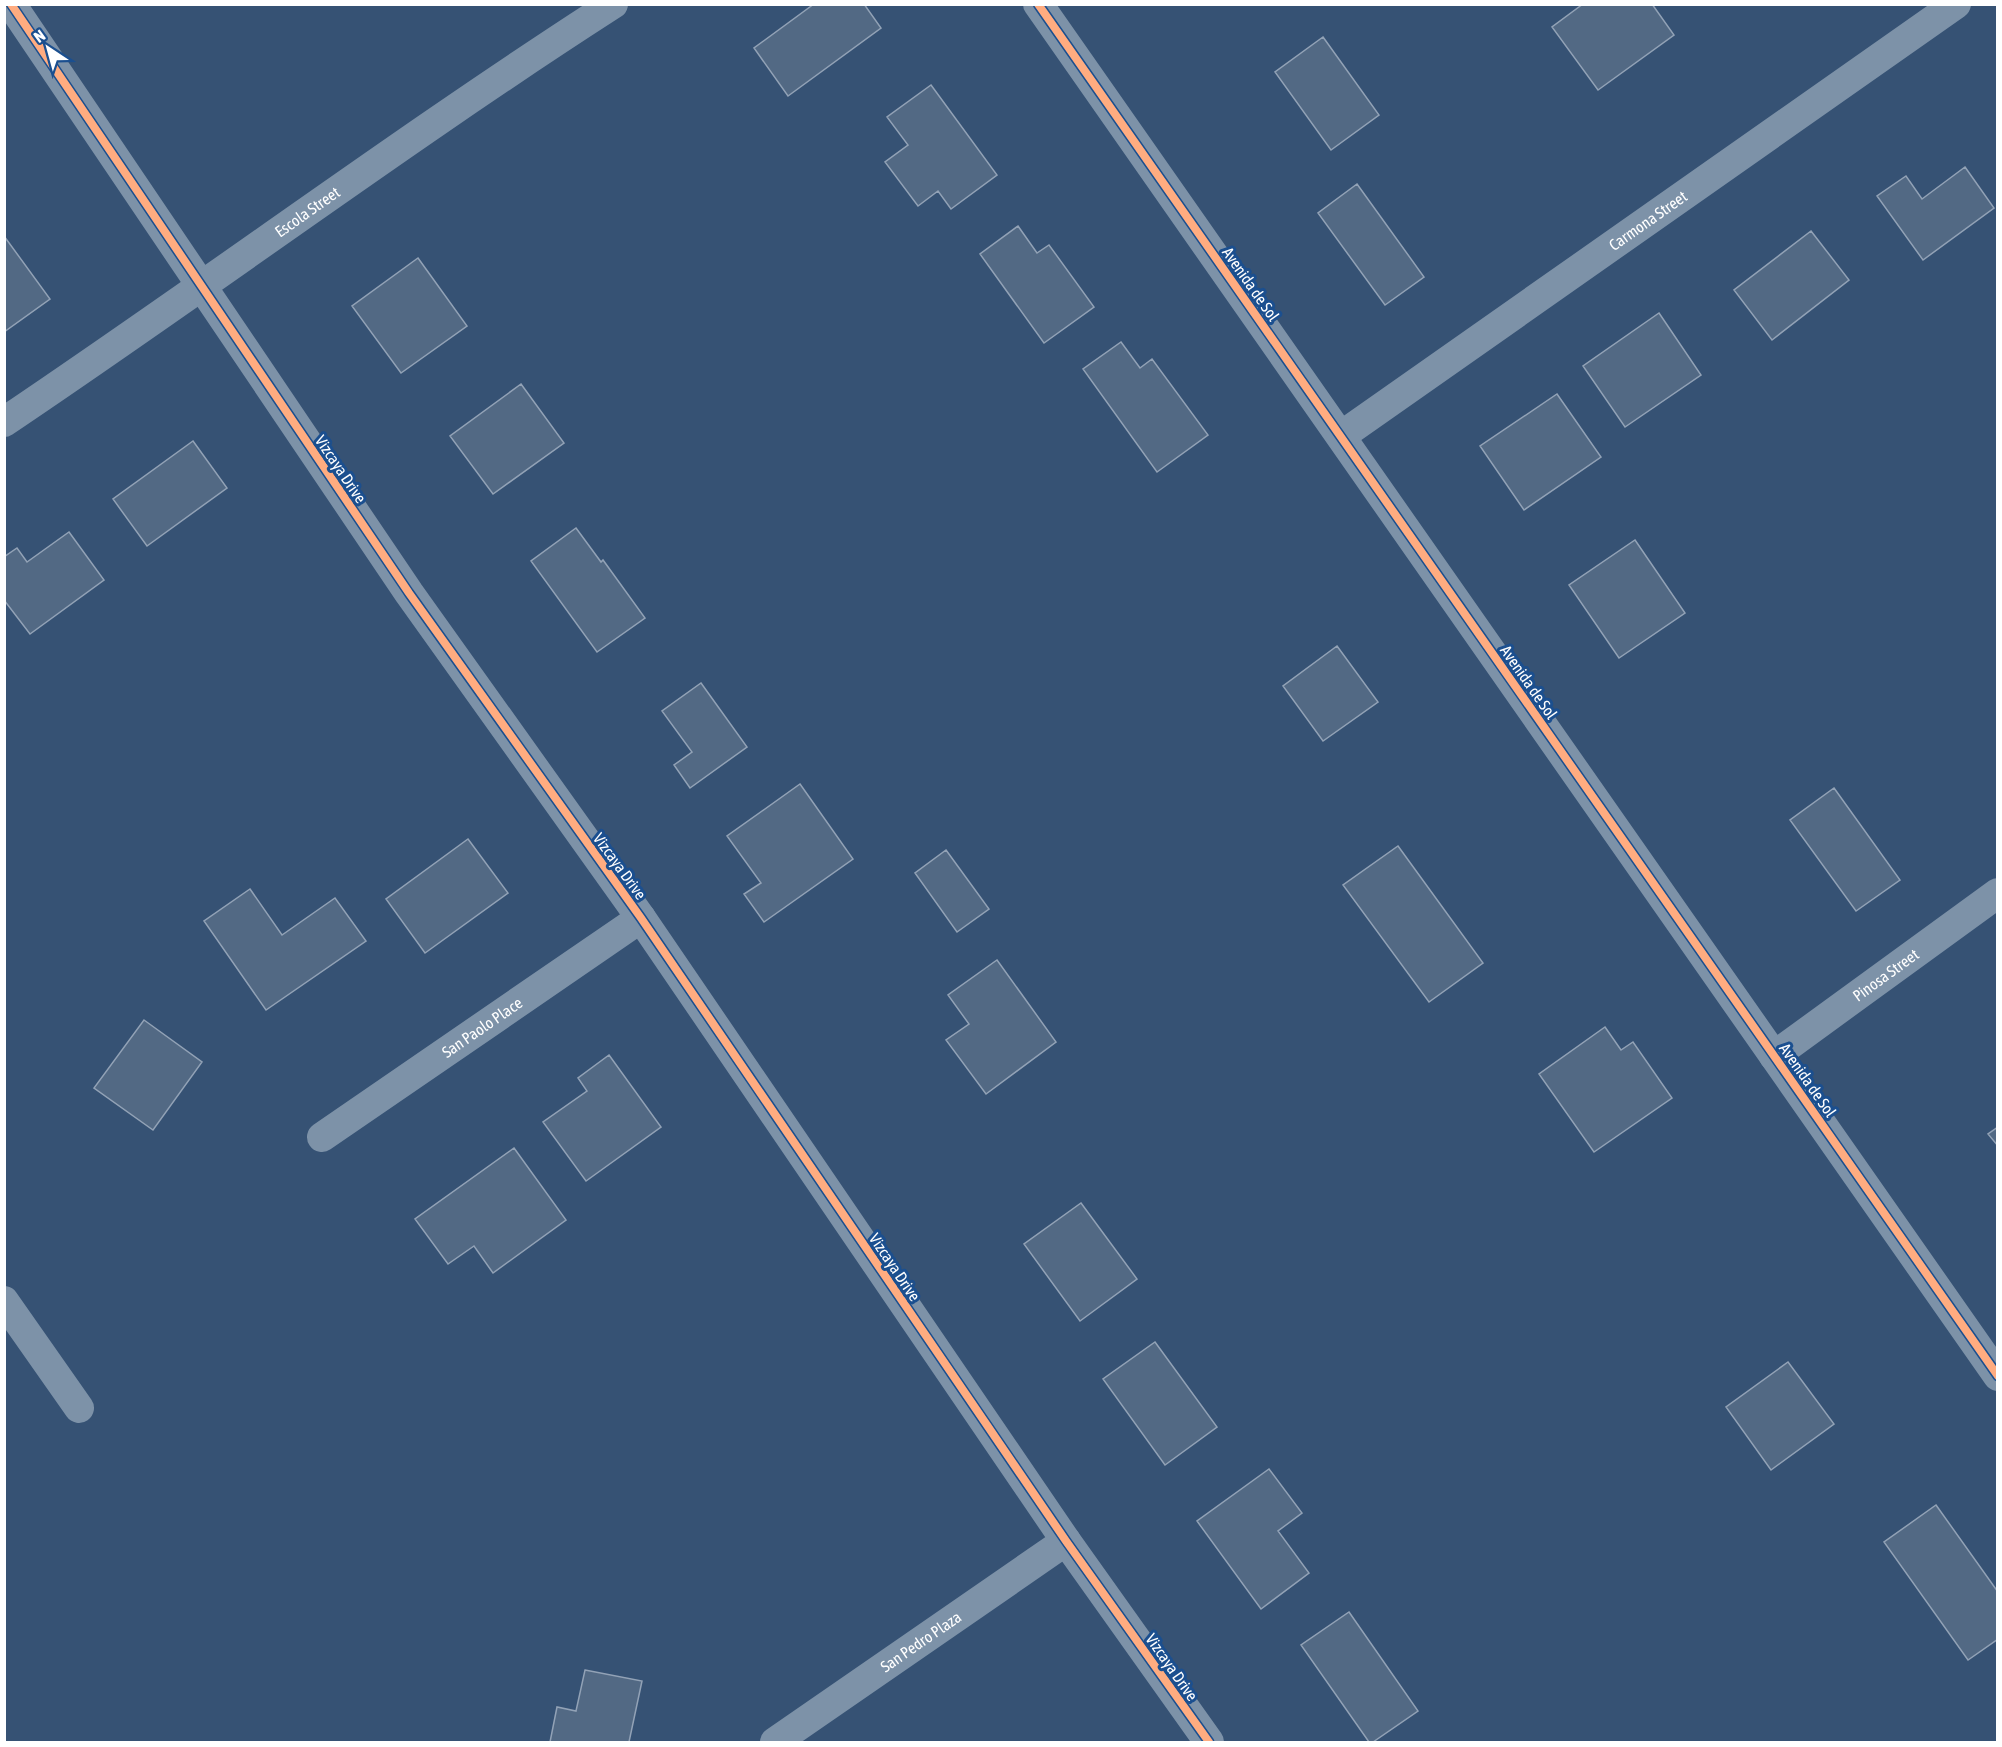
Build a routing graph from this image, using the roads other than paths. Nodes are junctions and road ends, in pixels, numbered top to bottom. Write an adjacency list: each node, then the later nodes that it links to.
1 (11, 4): 5 (street, Vizcaya Drive)
2 (613, 4): 5 (street, Escola Street)
3 (1038, 4): 7 (street, Avenida de Sol)
4 (1956, 4): 7 (street, Carmona Street)
5 (202, 287): 6 (street, Escola Street); 9 (street, Vizcaya Drive)
6 (4, 422)
7 (1341, 436): 10 (street, Avenida de Sol)
8 (1998, 893): 10 (street, Pinosa Street)
9 (641, 918): 11 (street, San Paolo Place); 15 (street, Vizcaya Drive)
10 (1774, 1056): 13 (street, Avenida de Sol)
11 (322, 1137)
12 (4, 1301): 14 (street)
13 (1998, 1376)
14 (79, 1408)
15 (1066, 1541): 16 (street, San Pedro Plaza); 17 (street, Vizcaya Drive)
16 (775, 1743)
17 (1209, 1743)

